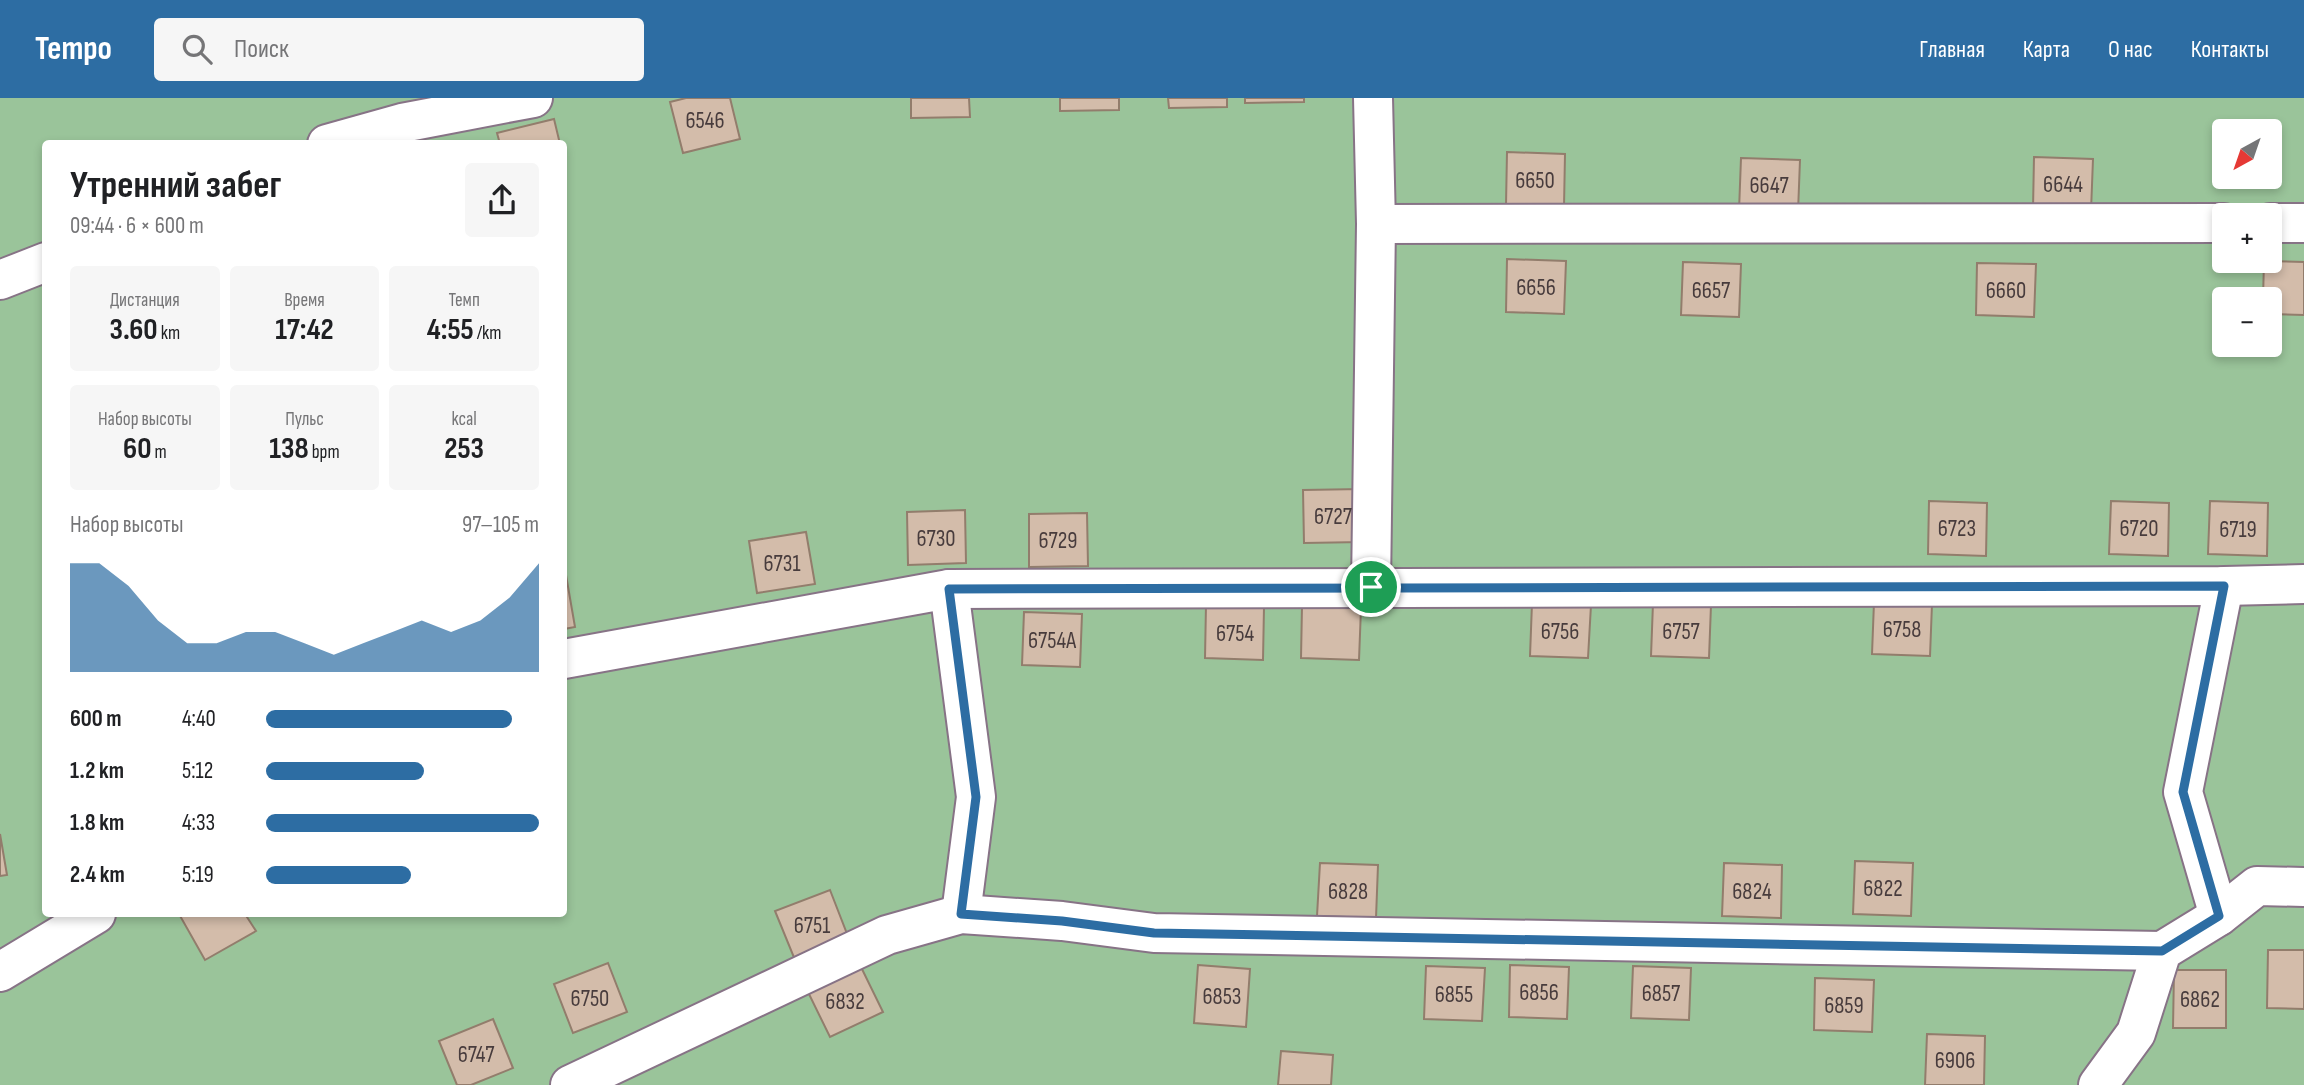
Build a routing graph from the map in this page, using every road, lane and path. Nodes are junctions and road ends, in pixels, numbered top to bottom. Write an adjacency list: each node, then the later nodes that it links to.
1 (533, 98): 3 (lane)
2 (1373, 98): 7 (lane)
3 (341, 140)
4 (2212, 223): 7 (lane)
5 (2282, 223): 6 (lane)
6 (2304, 223)
7 (1376, 224): 12 (lane)
8 (42, 264): 9 (lane)
9 (0, 280)
10 (2304, 584): 11 (lane)
11 (2224, 586): 12 (lane); 17 (lane)
12 (1371, 587): 13 (lane)
13 (949, 589): 14 (lane); 16 (lane)
14 (567, 658)
15 (2304, 887): 17 (lane)
16 (961, 914): 19 (lane); 21 (lane)
17 (2219, 916): 19 (lane)
18 (91, 917): 20 (lane)
19 (2162, 951): 22 (lane)
20 (0, 972)
21 (570, 1085)
22 (2098, 1085)

